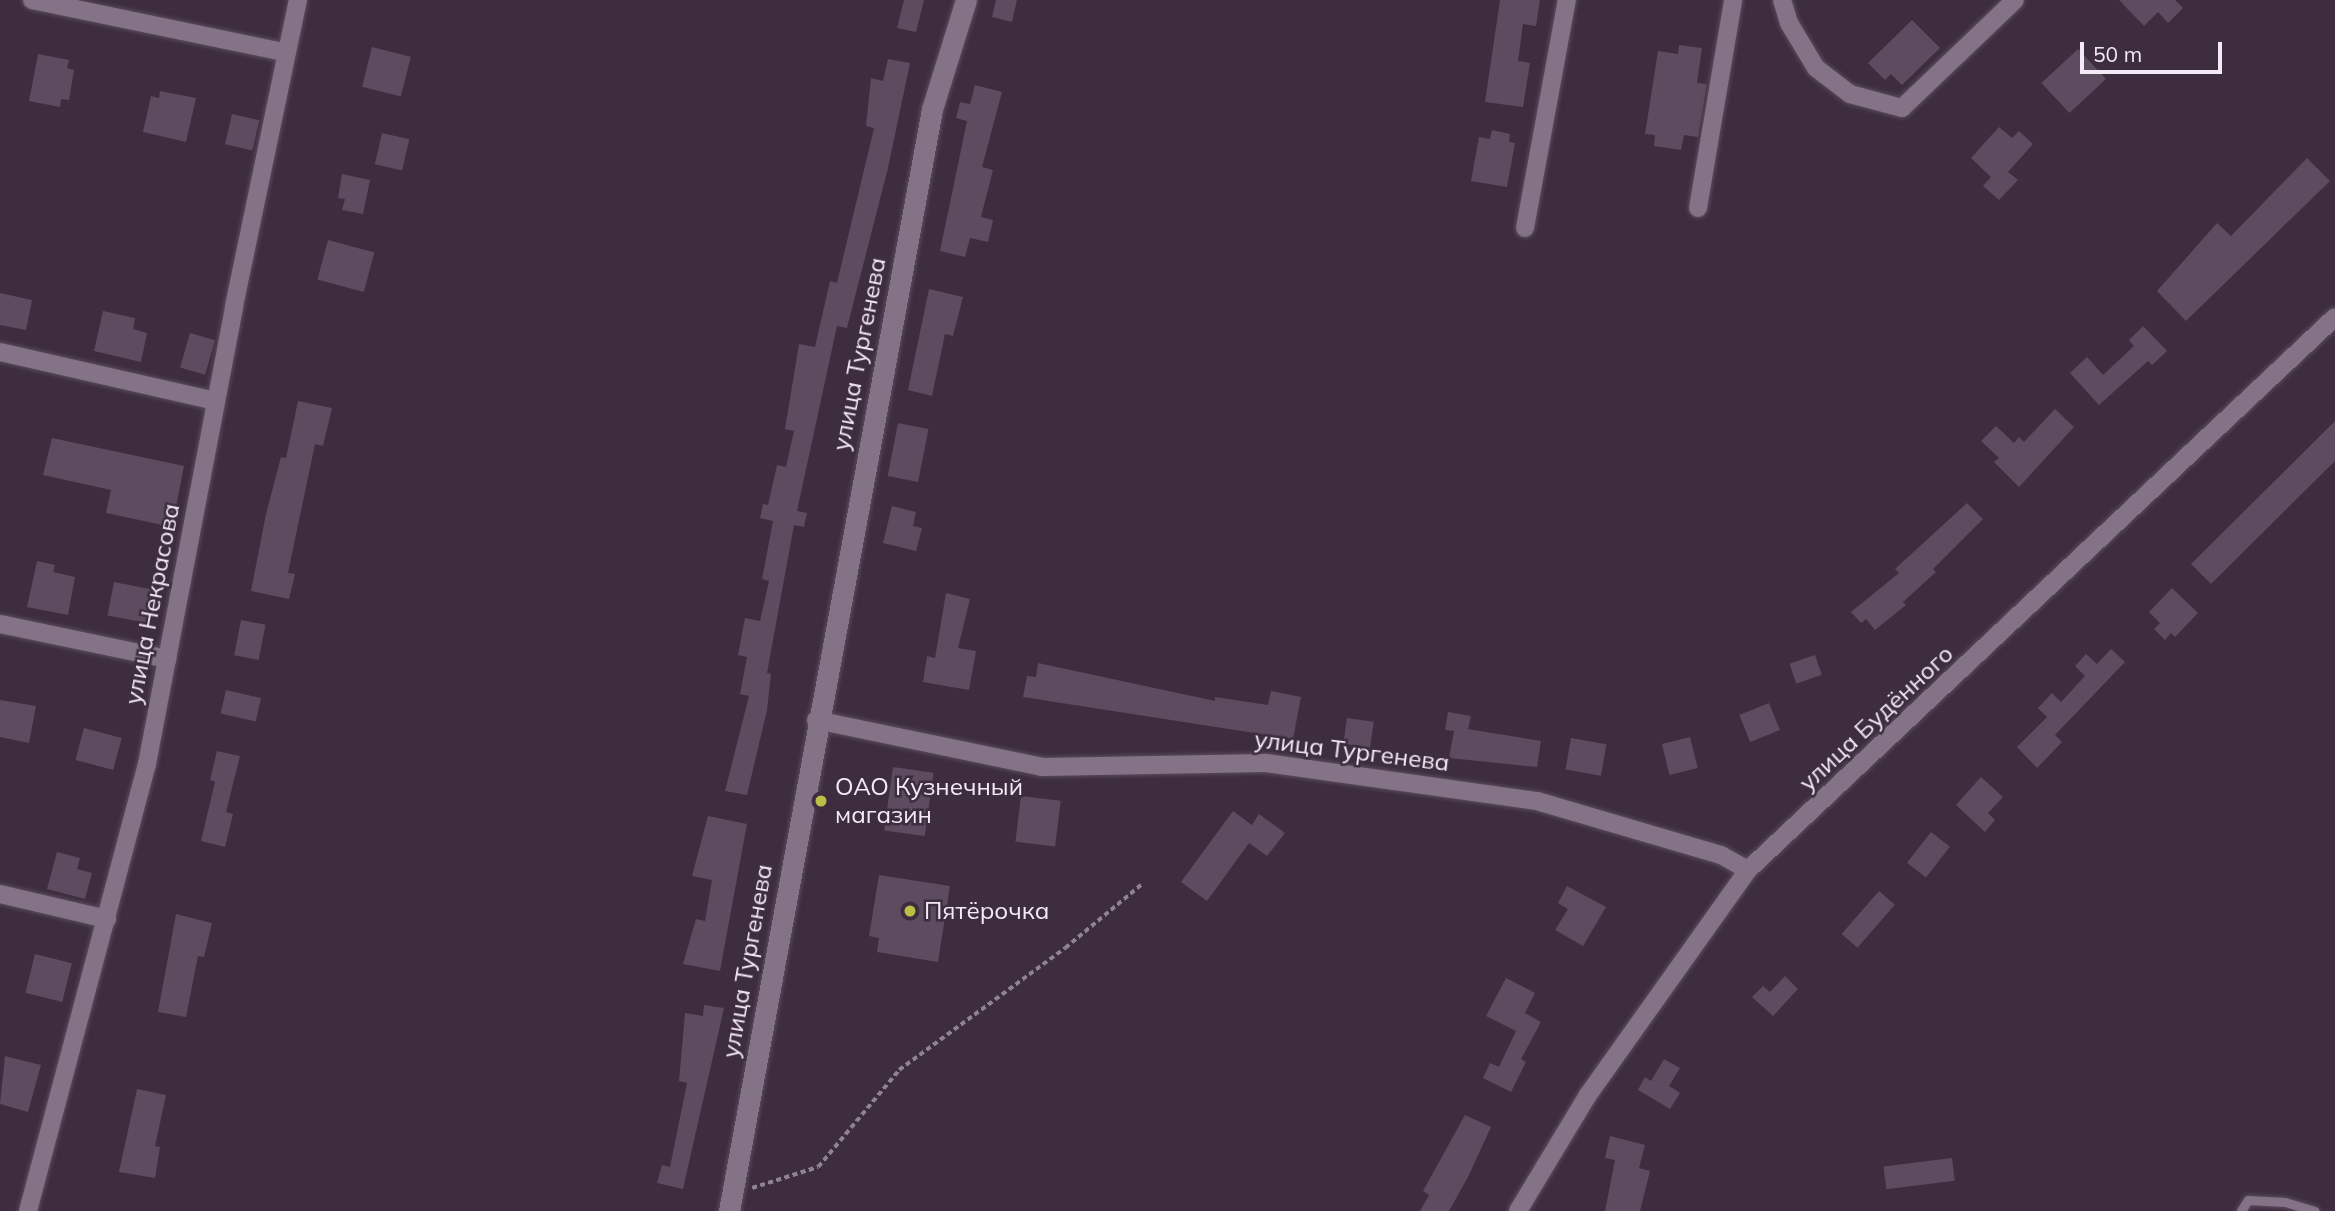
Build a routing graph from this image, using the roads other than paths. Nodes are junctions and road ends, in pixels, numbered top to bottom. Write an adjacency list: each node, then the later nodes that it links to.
1 (32, 0): 8 (street)
2 (298, 0): 8 (street, улица Некрасова)
3 (966, 0): 16 (street, улица Тургенева)
4 (1567, 0): 10 (street)
5 (1733, 0): 9 (street)
6 (1782, 0): 7 (street)
7 (2015, 0)
8 (287, 53): 13 (street, улица Некрасова)
9 (1698, 208)
10 (1525, 228)
11 (2335, 317): 17 (street, улица Будённого)
12 (0, 352): 13 (street)
13 (216, 401): 15 (street, улица Некрасова)
14 (0, 624): 15 (street)
15 (167, 659): 19 (street, улица Некрасова)
16 (816, 720): 17 (street, улица Тургенева); 20 (street, улица Тургенева)
17 (1748, 870): 22 (street, улица Будённого)
18 (0, 894): 19 (street)
19 (107, 919): 21 (street, улица Некрасова)
20 (731, 1203)
21 (29, 1211)
22 (1518, 1211)
23 (2241, 1211): 24 (lane)
24 (2315, 1211)

